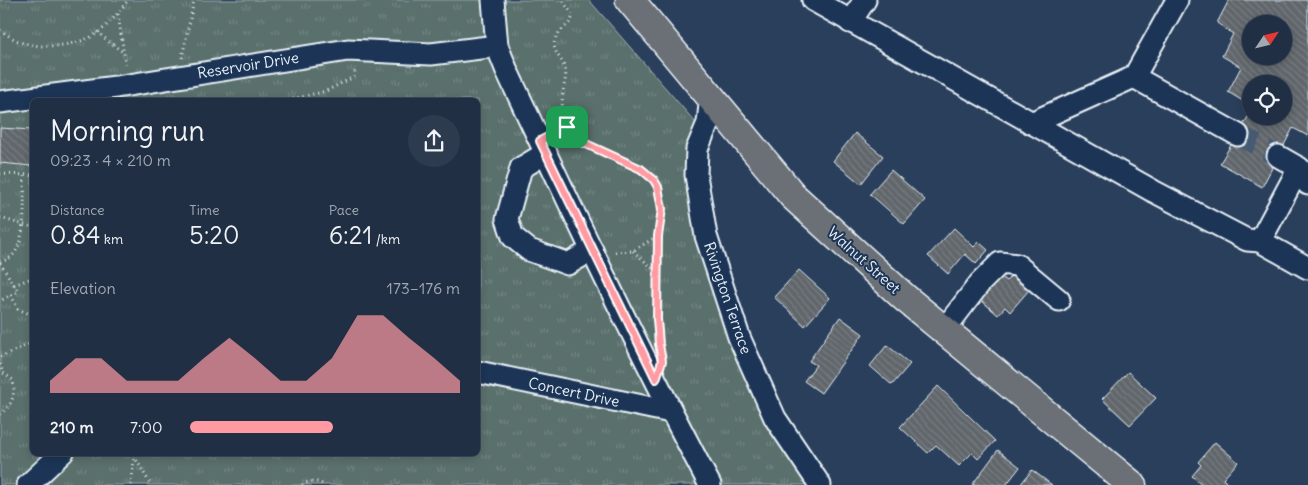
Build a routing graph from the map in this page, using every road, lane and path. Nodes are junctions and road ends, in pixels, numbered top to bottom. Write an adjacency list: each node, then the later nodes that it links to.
1 (128, 0): 9 (path)
2 (194, 0): 16 (path)
3 (493, 0): 13 (street)
4 (562, 0): 23 (path)
5 (630, 0): 19 (main road, Walnut Street)
6 (865, 0): 10 (street)
7 (1177, 0): 17 (street)
8 (819, 2): 10 (street)
9 (118, 13): 12 (path); 15 (path)
10 (850, 22): 22 (street)
11 (0, 30): 12 (path)
12 (97, 32): 15 (path)
13 (497, 46): 14 (street, Reservoir Drive); 25 (street)
14 (359, 50): 16 (street, Reservoir Drive); 20 (path)
15 (124, 54): 18 (path)
16 (179, 76): 18 (street, Reservoir Drive)
17 (1134, 77): 22 (street); 24 (street)
18 (129, 84): 21 (street, Reservoir Drive)
19 (710, 96): 47 (main road, Walnut Street); 64 (street, Rivington Terrace)
20 (298, 98)
21 (0, 102)
22 (1031, 123): 35 (street)
23 (567, 127): 25 (path); 34 (path)
24 (1238, 134)
25 (543, 147): 37 (street); 37 (street)
26 (1278, 156): 30 (street)
27 (0, 174): 28 (path)
28 (24, 175): 29 (path); 32 (path)
29 (30, 175)
30 (1304, 176): 35 (street)
31 (0, 218): 32 (path)
32 (23, 224): 33 (path); 38 (path)
33 (30, 226)
34 (658, 236): 36 (path); 40 (path)
35 (1260, 241): 39 (street)
36 (633, 251): 37 (path); 40 (path)
37 (594, 255): 53 (street)
38 (0, 263): 42 (path)
39 (1308, 268)
40 (658, 272): 49 (path)
41 (30, 279): 42 (path)
42 (14, 284): 43 (path)
43 (11, 295): 45 (path); 46 (path)
44 (1059, 300): 47 (street)
45 (0, 301)
46 (30, 314)
47 (944, 330): 65 (main road, Walnut Street)
48 (30, 344): 50 (path)
49 (659, 344)
50 (0, 357)
51 (0, 364): 54 (path)
52 (480, 372): 53 (street, Concert Drive)
53 (671, 412): 63 (street)
54 (0, 414)
55 (60, 456): 58 (street)
56 (134, 456): 59 (path)
57 (135, 456): 60 (path)
58 (28, 485)
59 (130, 485)
60 (151, 485)
61 (302, 485): 62 (path)
62 (324, 485)
63 (710, 485)
64 (820, 485)
65 (1132, 485)

